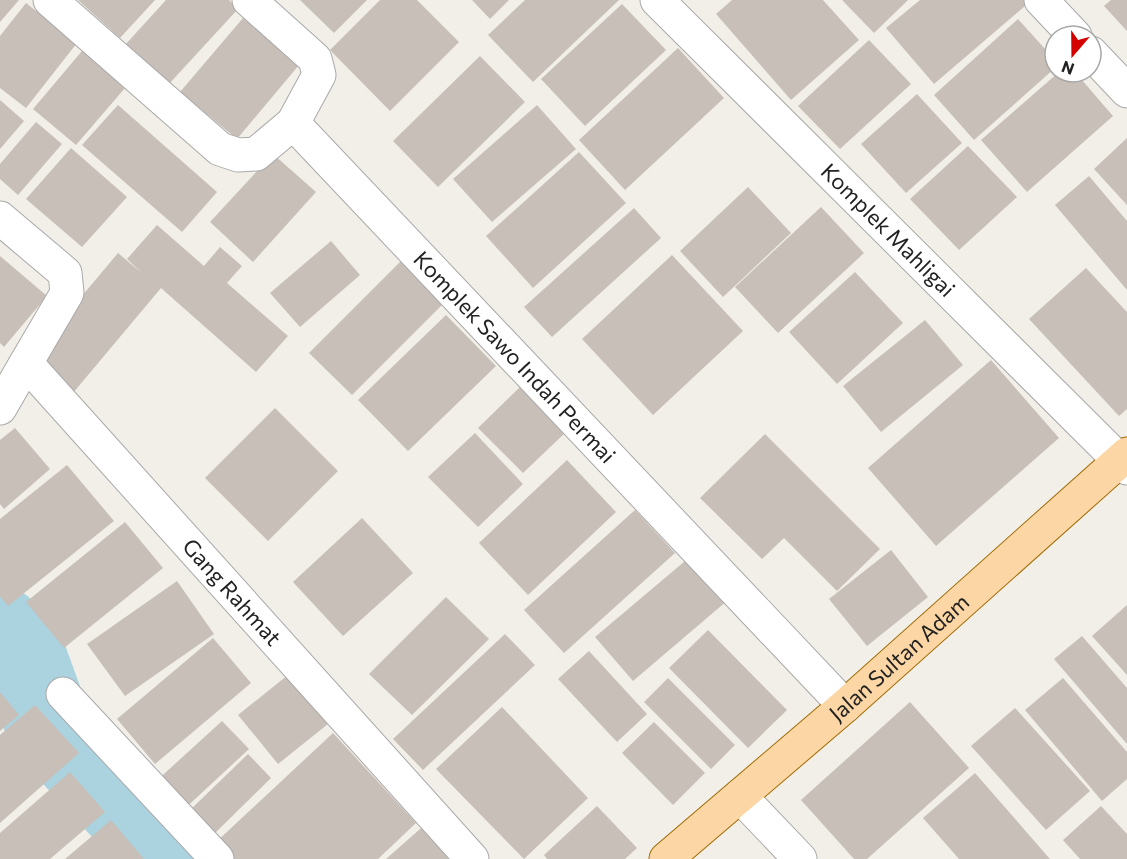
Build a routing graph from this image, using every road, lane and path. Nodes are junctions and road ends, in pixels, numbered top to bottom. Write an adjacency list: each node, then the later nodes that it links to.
1 (50, 0): 8 (street)
2 (249, 0): 8 (street)
3 (657, 0): 12 (street, Komplek Mahligai)
4 (1041, 0): 5 (street)
5 (1064, 24)
6 (1103, 66): 7 (street)
7 (1127, 91)
8 (293, 123): 14 (street, Komplek Sawo Indah Permai)
9 (0, 218): 10 (street)
10 (26, 363): 11 (street); 17 (street, Gang Rahmat)
11 (0, 408)
12 (1124, 461): 14 (main road, Jalan Sultan Adam)
13 (63, 694): 16 (street)
14 (845, 706): 15 (main road, Jalan Sultan Adam)
15 (740, 796): 18 (main road, Jalan Sultan Adam); 19 (street)
16 (217, 859)
17 (472, 859)
18 (666, 859)
19 (800, 859)

